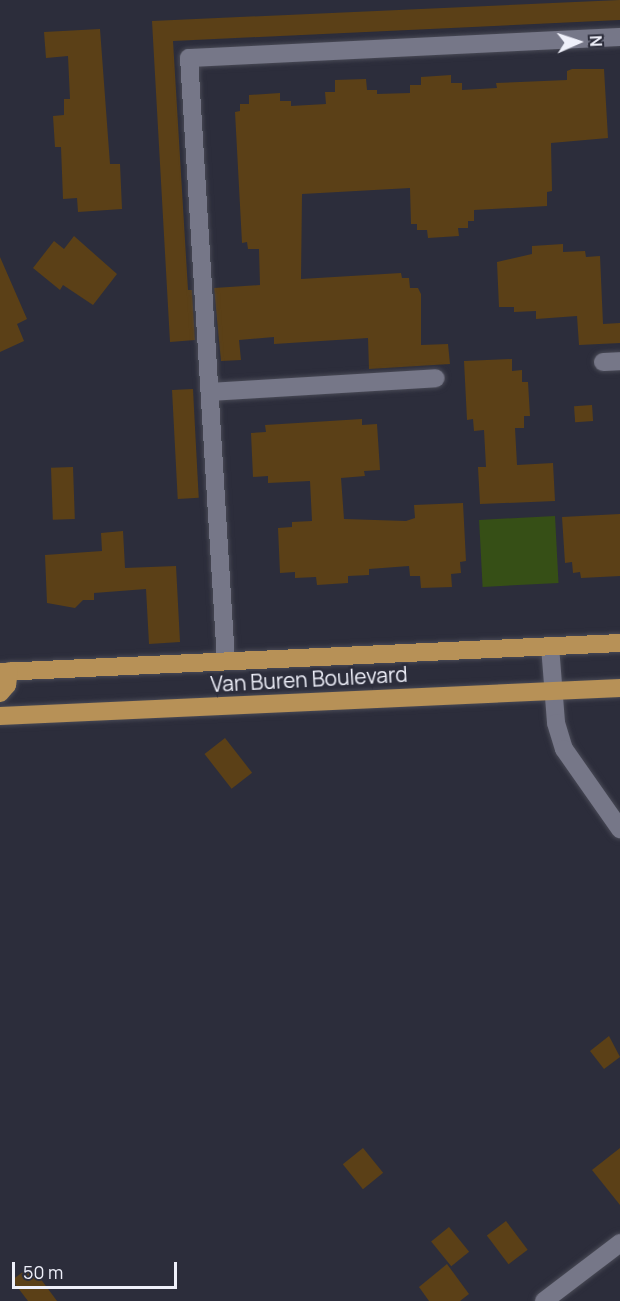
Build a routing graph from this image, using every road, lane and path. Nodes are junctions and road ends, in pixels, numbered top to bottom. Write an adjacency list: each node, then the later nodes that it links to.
1 (620, 37): 3 (street)
2 (436, 378): 3 (street)
3 (210, 392): 6 (street)
4 (620, 643): 5 (main road, Van Buren Boulevard)
5 (550, 646): 6 (main road, Van Buren Boulevard); 9 (street)
6 (226, 661): 7 (main road, Van Buren Boulevard)
7 (4, 671): 10 (main road)
8 (620, 688): 9 (main road, Van Buren Boulevard)
9 (553, 691): 11 (main road, Van Buren Boulevard); 12 (street)
10 (0, 693)
11 (0, 716)
12 (620, 829)
13 (620, 1243): 14 (street)
14 (544, 1301)

